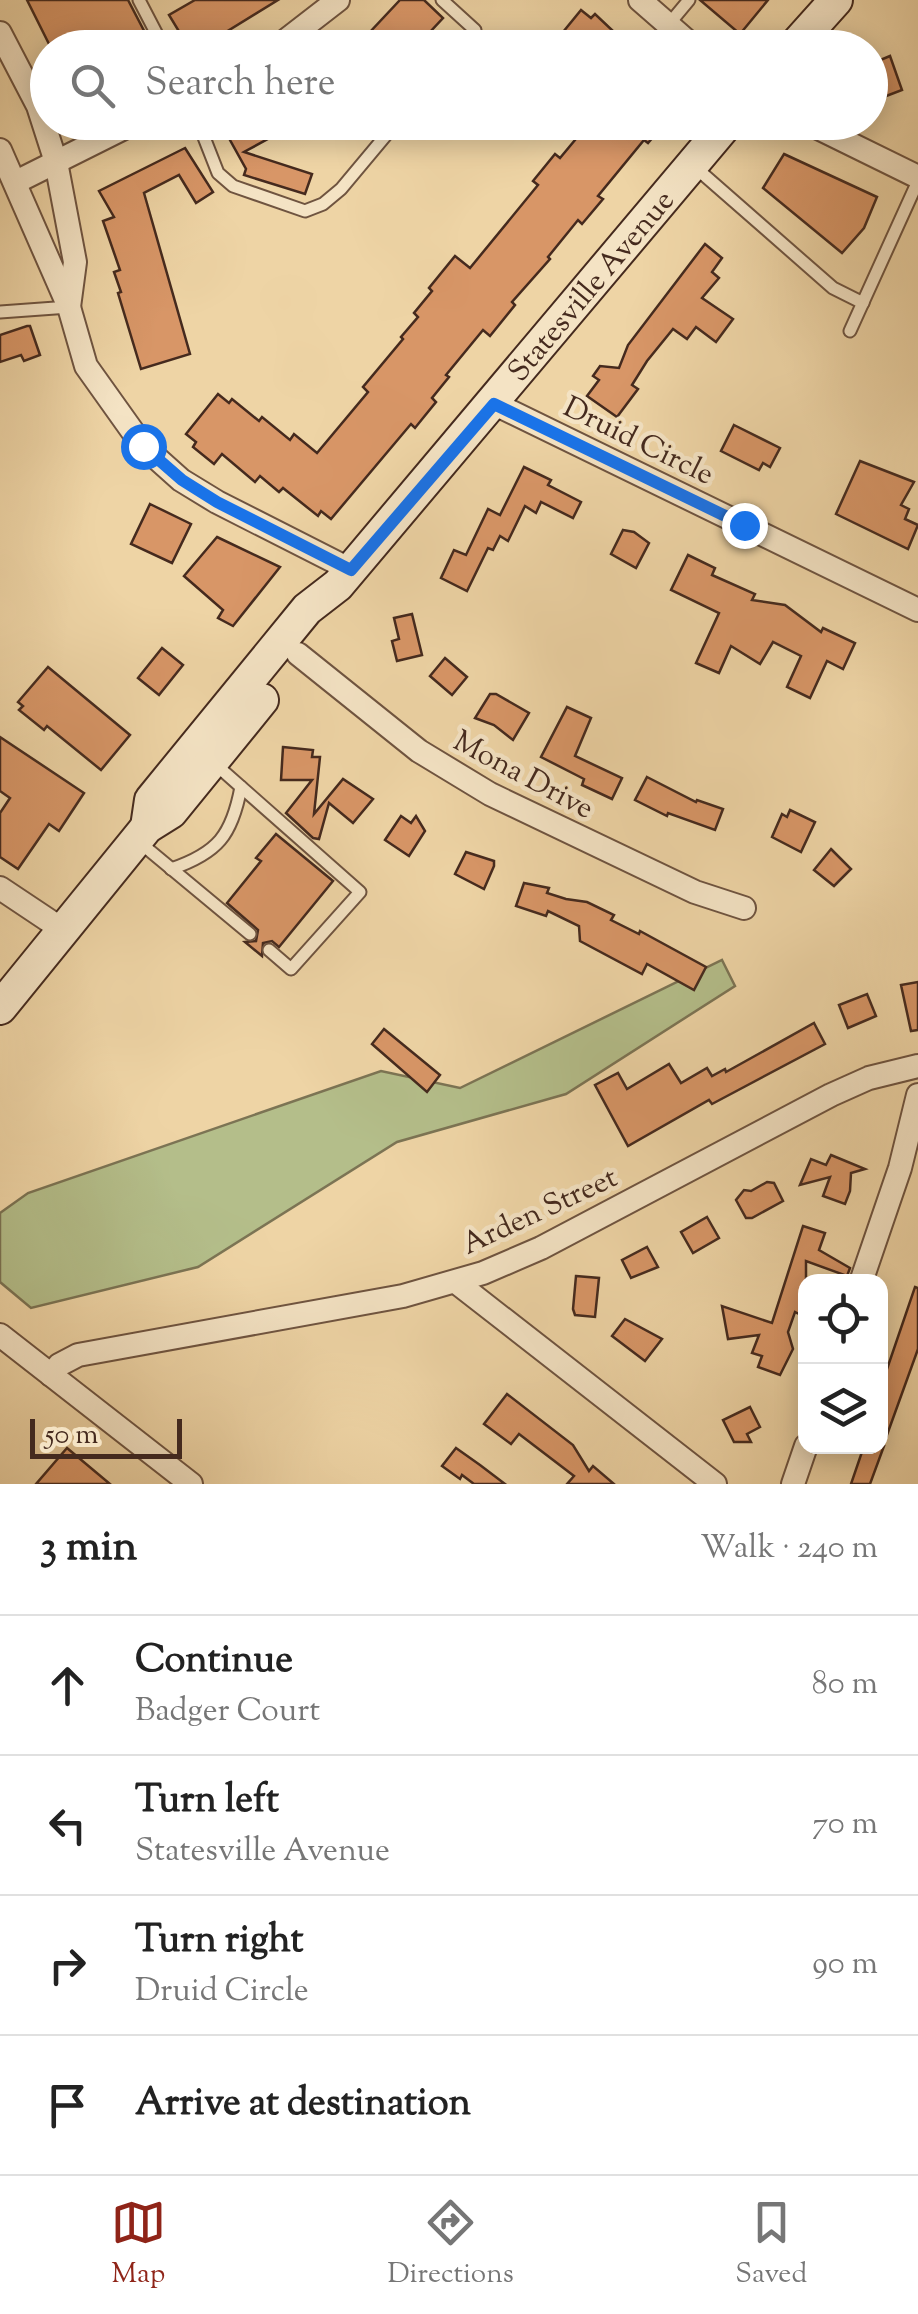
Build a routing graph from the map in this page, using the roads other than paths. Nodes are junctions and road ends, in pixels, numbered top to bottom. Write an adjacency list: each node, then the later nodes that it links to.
1 (140, 0): 8 (lane)
2 (338, 0): 9 (street)
3 (442, 0): 10 (lane)
4 (640, 0): 7 (street)
5 (689, 0): 7 (lane)
6 (836, 0): 12 (main road)
7 (669, 24): 11 (street)
8 (155, 30)
9 (299, 30)
10 (475, 30)
11 (676, 30)
12 (810, 30)
13 (0, 33): 14 (street)
14 (30, 91)
15 (49, 140): 22 (street)
16 (100, 140): 22 (street)
17 (205, 140): 18 (lane)
18 (382, 140)
19 (714, 140): 23 (main road, Statesville Avenue)
20 (841, 140): 24 (street)
21 (0, 150): 25 (street)
22 (56, 162): 25 (street); 27 (street)
23 (693, 166): 26 (lane); 30 (main road, Statesville Avenue)
24 (918, 179): 26 (lane)
25 (16, 182): 27 (street)
26 (863, 302): 29 (lane)
27 (69, 306): 28 (lane); 31 (street)
28 (0, 312)
29 (850, 331)
30 (494, 404): 31 (main road, Statesville Avenue); 32 (street, Druid Circle)
31 (344, 578): 33 (main road, Statesville Avenue); 36 (main road, Statesville Avenue)
32 (918, 610)
33 (298, 654): 34 (main road, Statesville Avenue); 39 (street, Mona Drive)
34 (212, 762): 35 (lane); 36 (main road, Statesville Avenue)
35 (242, 787): 37 (lane); 42 (lane)
36 (142, 834): 37 (lane); 40 (main road, Statesville Avenue)
37 (171, 868): 41 (lane)
38 (0, 888): 40 (street)
39 (744, 908)
40 (63, 930): 43 (main road, Statesville Avenue)
41 (250, 934)
42 (269, 950)
43 (0, 1008)
44 (918, 1066): 47 (street, Arden Street)
45 (918, 1095): 46 (street)
46 (864, 1274)
47 (456, 1282): 49 (street, Arden Street); 52 (street)
48 (0, 1335): 49 (street)
49 (51, 1375): 51 (street)
50 (803, 1454): 53 (street)
51 (191, 1484)
52 (715, 1484)
53 (793, 1484)

